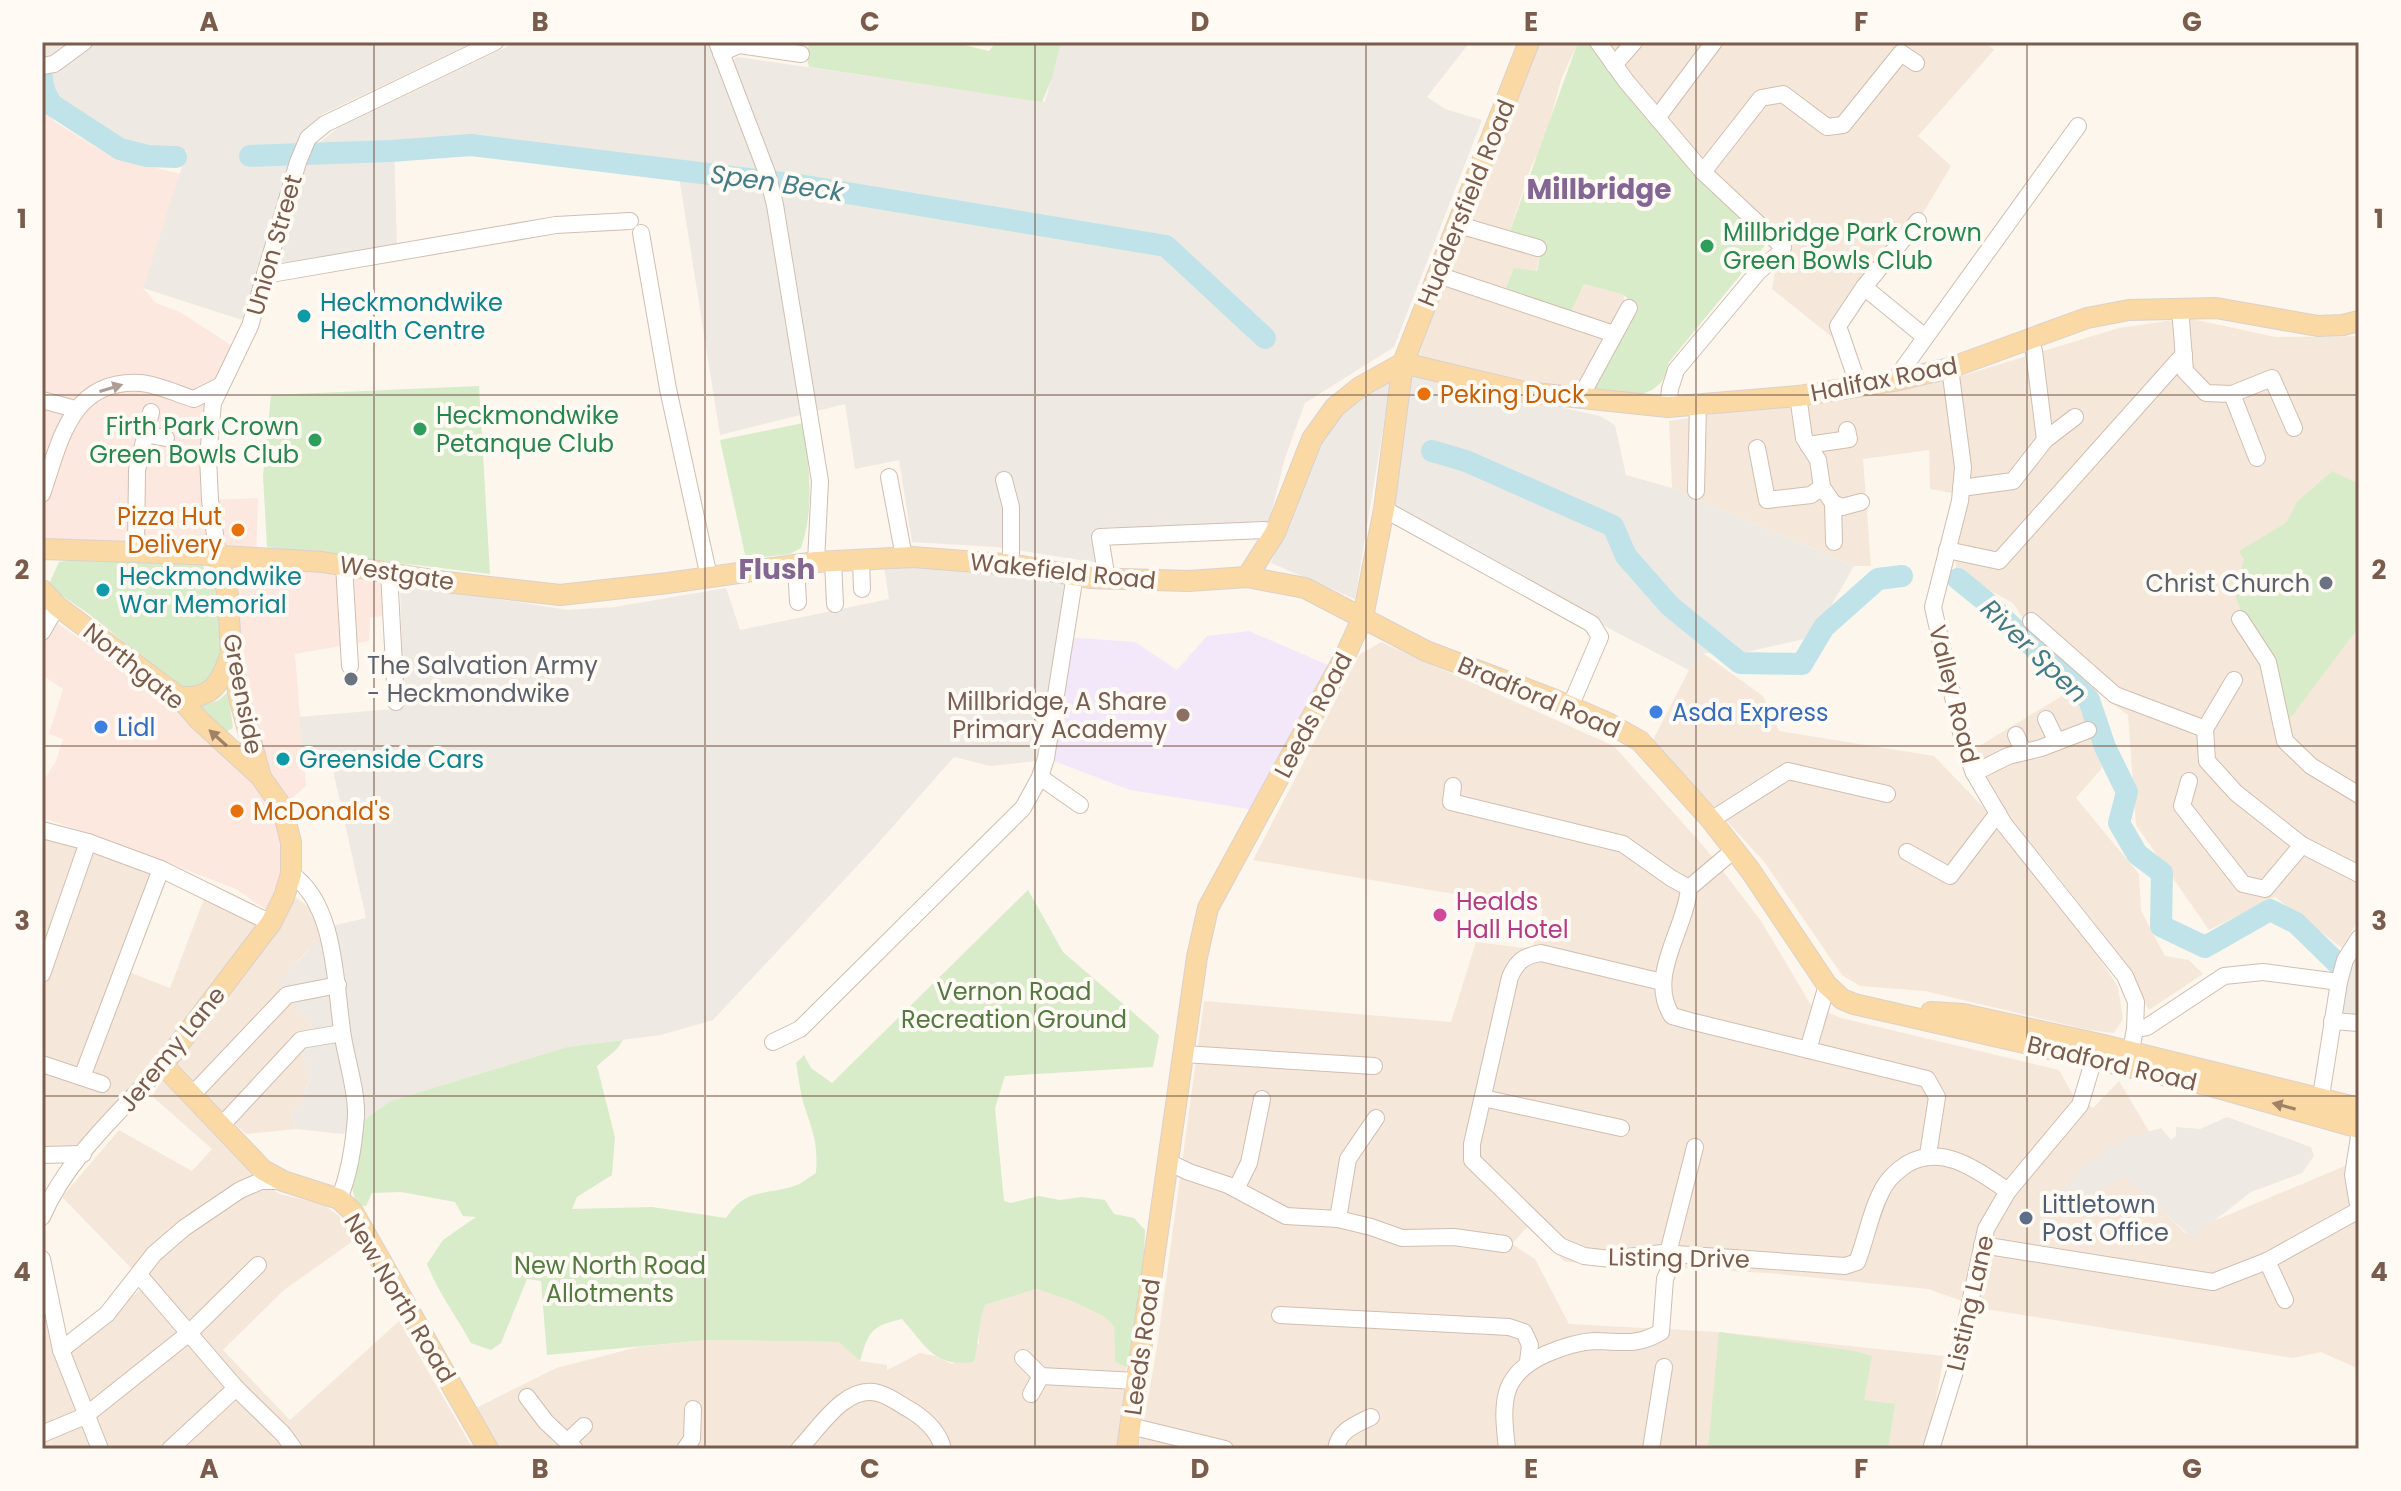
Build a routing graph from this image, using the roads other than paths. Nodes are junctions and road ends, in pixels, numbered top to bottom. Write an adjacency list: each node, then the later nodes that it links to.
1 (84, 42): 10 (street)
2 (495, 42): 18 (street, Union Street)
3 (1529, 42): 16 (main road, Huddersfield Road)
4 (1598, 42): 11 (street)
5 (1634, 42): 11 (street)
6 (1714, 42): 12 (street)
7 (719, 47): 8 (street); 69 (street)
8 (801, 54)
9 (1916, 63): 14 (street)
10 (48, 65)
11 (1614, 65): 12 (street)
12 (1657, 118): 14 (street)
13 (2078, 126): 25 (street)
14 (1703, 172): 39 (street)
15 (1918, 221): 20 (street)
16 (1459, 225): 17 (street); 19 (main road, Huddersfield Road)
17 (1538, 248)
18 (265, 275): 31 (street, Union Street); 75 (street)
19 (1438, 275): 24 (street); 28 (main road, Huddersfield Road)
20 (1864, 287): 25 (street); 32 (street)
21 (1629, 308): 24 (street)
22 (2180, 308): 23 (main road, Halifax Road); 26 (main road, Halifax Road); 27 (street)
23 (2359, 321)
24 (1614, 334): 36 (street)
25 (1925, 337): 30 (street)
26 (2029, 339): 29 (main road, Halifax Road); 48 (street)
27 (2184, 354): 33 (street); 64 (street)
28 (1403, 363): 36 (main road, Halifax Road); 60 (main road, Leeds Road); 61 (main road)
29 (1950, 368): 30 (main road, Halifax Road); 55 (street, Valley Road)
30 (1894, 381): 32 (main road, Halifax Road)
31 (220, 386): 35 (street); 44 (street, Union Street)
32 (1859, 387): 34 (main road, Halifax Road)
33 (2232, 394): 43 (street); 51 (street)
34 (1798, 396): 38 (main road, Halifax Road); 49 (street)
35 (186, 397): 40 (street, one-way to 35); 44 (street)
36 (1580, 398): 39 (main road, Halifax Road)
37 (42, 400): 40 (street)
38 (1698, 405): 39 (main road, Halifax Road); 56 (street)
39 (1668, 407)
40 (75, 409): 57 (street)
41 (151, 412): 46 (street)
42 (2075, 417): 48 (street)
43 (2294, 428)
44 (211, 429): 66 (street, Union Street)
45 (1847, 430): 49 (street)
46 (145, 434): 47 (street); 65 (street)
47 (166, 438)
48 (2045, 440): 55 (street)
49 (1808, 445): 54 (street)
50 (1757, 448): 54 (street)
51 (2257, 458)
52 (889, 477): 67 (street)
53 (1004, 480): 70 (street)
54 (1822, 487): 59 (street)
55 (1961, 488): 64 (street, Valley Road)
56 (1696, 491)
57 (42, 494)
58 (1861, 502): 59 (street)
59 (1833, 503): 62 (street)
60 (1384, 509): 83 (main road, Leeds Road); 92 (street)
61 (1275, 533): 76 (main road); 77 (street)
62 (1834, 542)
63 (42, 549): 65 (main road, Westgate)
64 (1947, 550): 97 (street, Valley Road)
65 (136, 551): 66 (main road, Westgate)
66 (218, 555): 71 (main road, Westgate); 87 (main road, Greenside)
67 (904, 557): 68 (main road, Wakefield Road); 70 (main road, Wakefield Road)
68 (861, 560): 69 (main road, Wakefield Road); 78 (street)
69 (815, 562): 72 (main road, Wakefield Road); 80 (street); 81 (street)
70 (1011, 564): 74 (main road, Wakefield Road)
71 (344, 565): 73 (main road, Westgate); 88 (street)
72 (751, 571): 75 (main road, Westgate)
73 (389, 573): 75 (main road, Westgate); 91 (street)
74 (1075, 575): 77 (main road, Wakefield Road); 99 (street)
75 (709, 577)
76 (1247, 577): 77 (main road, Wakefield Road); 83 (main road, Bradford Road)
77 (1107, 579)
78 (862, 589)
79 (42, 590): 82 (main road, Northgate)
80 (798, 602)
81 (835, 604)
82 (57, 606): 86 (street); 90 (main road, Northgate)
83 (1363, 617): 92 (main road, Bradford Road); 130 (main road, Leeds Road)
84 (2240, 619): 103 (street)
85 (2031, 621): 94 (street)
86 (42, 632)
87 (231, 654): 90 (main road); 98 (main road, Greenside)
88 (350, 666)
89 (2234, 680): 94 (street)
90 (179, 697): 98 (main road, Northgate, one-way to 90)
91 (396, 702)
92 (1570, 707): 106 (main road, Bradford Road)
93 (2046, 719): 96 (street)
94 (2205, 729): 109 (street)
95 (2088, 730): 96 (street)
96 (2057, 742): 97 (street)
97 (1974, 773): 105 (street, Valley Road)
98 (260, 776): 113 (main road, Greenside)
99 (1040, 777): 104 (street); 127 (street)
100 (2189, 781): 109 (street)
101 (1453, 786): 115 (street)
102 (1887, 794): 106 (street)
103 (2359, 795)
104 (1080, 805)
105 (1998, 813): 111 (street); 125 (street, Valley Road)
106 (1711, 820): 110 (main road, Bradford Road)
107 (42, 830): 108 (street)
108 (88, 842): 112 (street); 118 (street)
109 (2302, 845): 114 (street)
110 (1734, 850): 115 (street); 122 (main road, Bradford Road)
111 (1908, 850)
112 (161, 869): 116 (street); 135 (street)
113 (291, 874): 116 (main road, Jeremy Lane); 121 (street)
114 (2359, 874)
115 (1689, 888): 119 (street)
116 (271, 923): 133 (main road, Jeremy Lane)
117 (2359, 938): 120 (street)
118 (42, 974)
119 (1662, 982): 128 (street); 138 (street, Listing Drive)
120 (2339, 982): 123 (street); 125 (street)
121 (338, 985): 126 (street); 137 (street)
122 (1827, 985): 128 (street); 129 (main road, Bradford Road)
123 (2332, 1021): 124 (street); 140 (street)
124 (2359, 1023)
125 (2135, 1029): 131 (street, Valley Road)
126 (342, 1033): 143 (street); 155 (street)
127 (773, 1042)
128 (1808, 1050): 150 (street)
129 (2097, 1052): 131 (main road, Bradford Road); 154 (street, Listing Lane)
130 (1184, 1054): 134 (street); 151 (main road, Leeds Road)
131 (2129, 1059): 140 (main road, Bradford Road)
132 (42, 1064): 135 (street)
133 (163, 1065): 137 (main road, New North Road); 148 (street, Jeremy Lane)
134 (1374, 1066)
135 (82, 1077): 136 (street)
136 (102, 1084)
137 (192, 1095): 143 (main road, New North Road)
138 (1483, 1098): 144 (street); 161 (street, Listing Drive)
139 (1262, 1099): 153 (street)
140 (2319, 1106): 141 (main road, Bradford Road); 145 (main road, Bradford Road)
141 (2359, 1108)
142 (1376, 1118): 158 (street)
143 (221, 1126): 152 (main road, New North Road)
144 (1621, 1128)
145 (2359, 1128)
146 (2359, 1137): 156 (street)
147 (1695, 1147): 161 (street)
148 (83, 1154): 149 (street); 157 (street, Jeremy Lane)
149 (42, 1155)
150 (1928, 1155): 154 (street); 161 (street, Listing Drive)
151 (1168, 1162): 153 (street); 174 (main road, Leeds Road)
152 (283, 1181): 155 (main road, New North Road); 165 (street)
153 (1236, 1189): 158 (street)
154 (2008, 1191): 160 (street, Listing Lane)
155 (339, 1199): 188 (main road, New North Road)
156 (2359, 1211): 163 (street)
157 (42, 1217)
158 (1338, 1219): 159 (street)
159 (1504, 1244)
160 (1982, 1245): 163 (street); 197 (street, Listing Lane)
161 (1672, 1254): 171 (street)
162 (42, 1259): 169 (street)
163 (2267, 1261): 166 (street)
164 (258, 1265): 168 (street)
165 (139, 1275): 168 (street); 169 (street)
166 (2285, 1300)
167 (1280, 1315): 171 (street)
168 (188, 1334): 175 (street); 179 (street)
169 (61, 1350): 179 (street)
170 (1023, 1358): 173 (street)
171 (1528, 1362): 195 (street)
172 (1664, 1367): 196 (street)
173 (1041, 1376): 174 (street); 176 (street)
174 (1137, 1381): 182 (main road, Leeds Road)
175 (236, 1388): 186 (street); 187 (street)
176 (1031, 1394)
177 (527, 1397): 184 (street)
178 (693, 1409): 189 (street)
179 (85, 1416): 183 (street); 185 (street)
180 (1371, 1417): 194 (street)
181 (584, 1426): 184 (street)
182 (1130, 1426): 192 (main road, Leeds Road); 193 (street)
183 (42, 1434)
184 (572, 1445)
185 (100, 1449)
186 (170, 1449)
187 (294, 1449)
188 (488, 1449)
189 (685, 1449)
190 (799, 1449): 191 (street)
191 (943, 1449)
192 (1127, 1449)
193 (1225, 1449)
194 (1336, 1449)
195 (1507, 1449)
196 (1651, 1449)
197 (1931, 1449)

